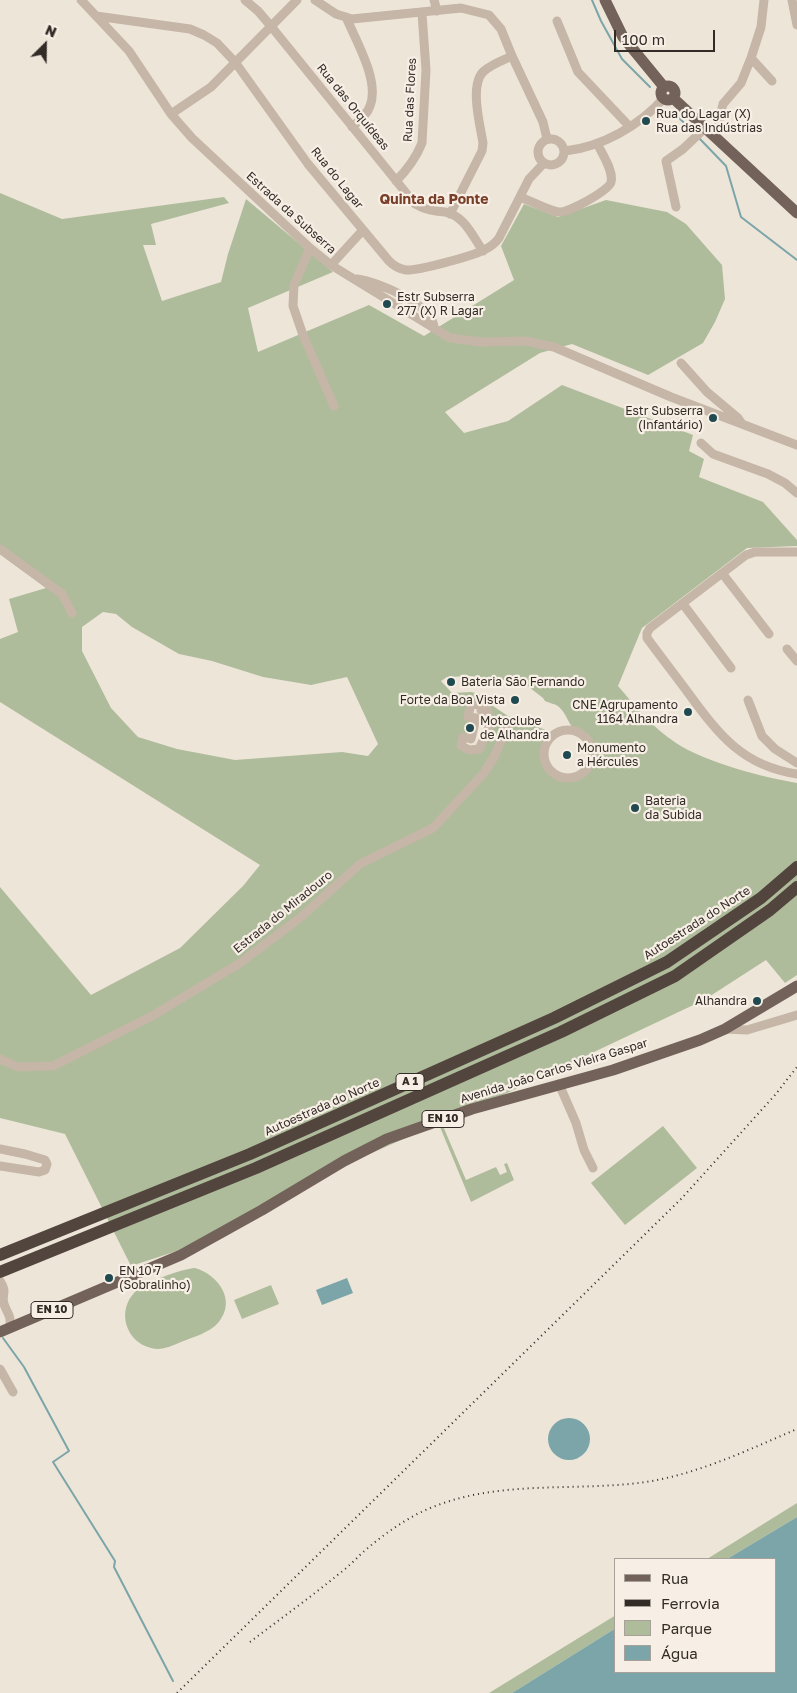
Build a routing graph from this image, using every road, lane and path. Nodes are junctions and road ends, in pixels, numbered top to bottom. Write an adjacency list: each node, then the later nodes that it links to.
1 (81, 0): 11 (street, Estrada da Subserra)
2 (245, 0): 14 (street, Rua das Orquídeas)
3 (297, 0): 14 (street)
4 (315, 0): 12 (street)
5 (434, 0): 9 (street)
6 (604, 0): 20 (main road)
7 (764, 0): 17 (street)
8 (792, 0): 15 (street)
9 (437, 11): 10 (street); 16 (street)
10 (422, 12): 12 (street); 30 (street, Rua das Flores)
11 (96, 16): 18 (street, Rua do Lagar); 21 (street, Estrada da Subserra)
12 (346, 17): 22 (street)
13 (557, 21): 23 (street)
14 (270, 25): 18 (street); 22 (street, Rua das Orquídeas)
15 (797, 25)
16 (512, 56): 26 (street); 34 (street)
17 (751, 58): 19 (street); 25 (street)
18 (235, 62): 21 (street); 35 (street, Rua do Lagar)
19 (772, 81)
20 (667, 94): 23 (street); 24 (main road)
21 (171, 114): 36 (street, Estrada da Subserra)
22 (352, 127): 30 (street, Rua das Orquídeas)
23 (630, 127): 27 (street)
24 (701, 133): 25 (main road); 32 (street)
25 (715, 136): 33 (main road)
26 (547, 139): 28 (street); 29 (street)
27 (597, 143): 28 (street); 31 (street)
28 (565, 151): 29 (street)
29 (544, 163): 31 (street, Rua do Lagar)
30 (396, 181): 34 (street, Rua das Orquídeas)
31 (520, 197): 37 (street, Rua do Lagar)
32 (676, 207)
33 (797, 213)
34 (450, 214): 37 (street, Rua das Orquídeas)
35 (363, 230): 37 (street, Rua do Lagar); 38 (street)
36 (310, 248): 38 (street, Estrada da Subserra); 40 (street)
37 (482, 251)
38 (331, 265): 41 (street, Estrada da Subserra)
39 (681, 363): 41 (street)
40 (334, 406)
41 (742, 424): 43 (street, Estrada da Subserra)
42 (701, 443): 44 (street)
43 (797, 445)
44 (797, 493)
45 (0, 549): 49 (street)
46 (797, 552): 47 (street)
47 (722, 573): 48 (street); 50 (street)
48 (683, 604): 53 (street); 59 (street)
49 (72, 613)
50 (769, 634)
51 (787, 649): 52 (street)
52 (797, 661)
53 (731, 668)
54 (748, 700): 58 (street)
55 (510, 721): 65 (street, Estrada do Miradouro)
56 (560, 732): 56 (street)
57 (463, 737): 57 (street)
58 (797, 762)
59 (797, 774)
60 (797, 867): 70 (highway, Autoestrada do Norte / A 1)
61 (797, 887): 71 (highway, A 1)
62 (797, 986): 64 (main road, Avenida João Carlos Vieira Gaspar / EN 10)
63 (797, 1015): 64 (street)
64 (725, 1029): 66 (main road, Avenida João Carlos Vieira Gaspar / EN 10)
65 (0, 1059)
66 (559, 1084): 69 (street); 73 (main road, Avenida João Carlos Vieira Gaspar / EN 10)
67 (0, 1150): 68 (street)
68 (0, 1166)
69 (593, 1168)
70 (0, 1256)
71 (0, 1272)
72 (0, 1280): 73 (street)
73 (5, 1330)
74 (0, 1369): 75 (street)
75 (13, 1392)

